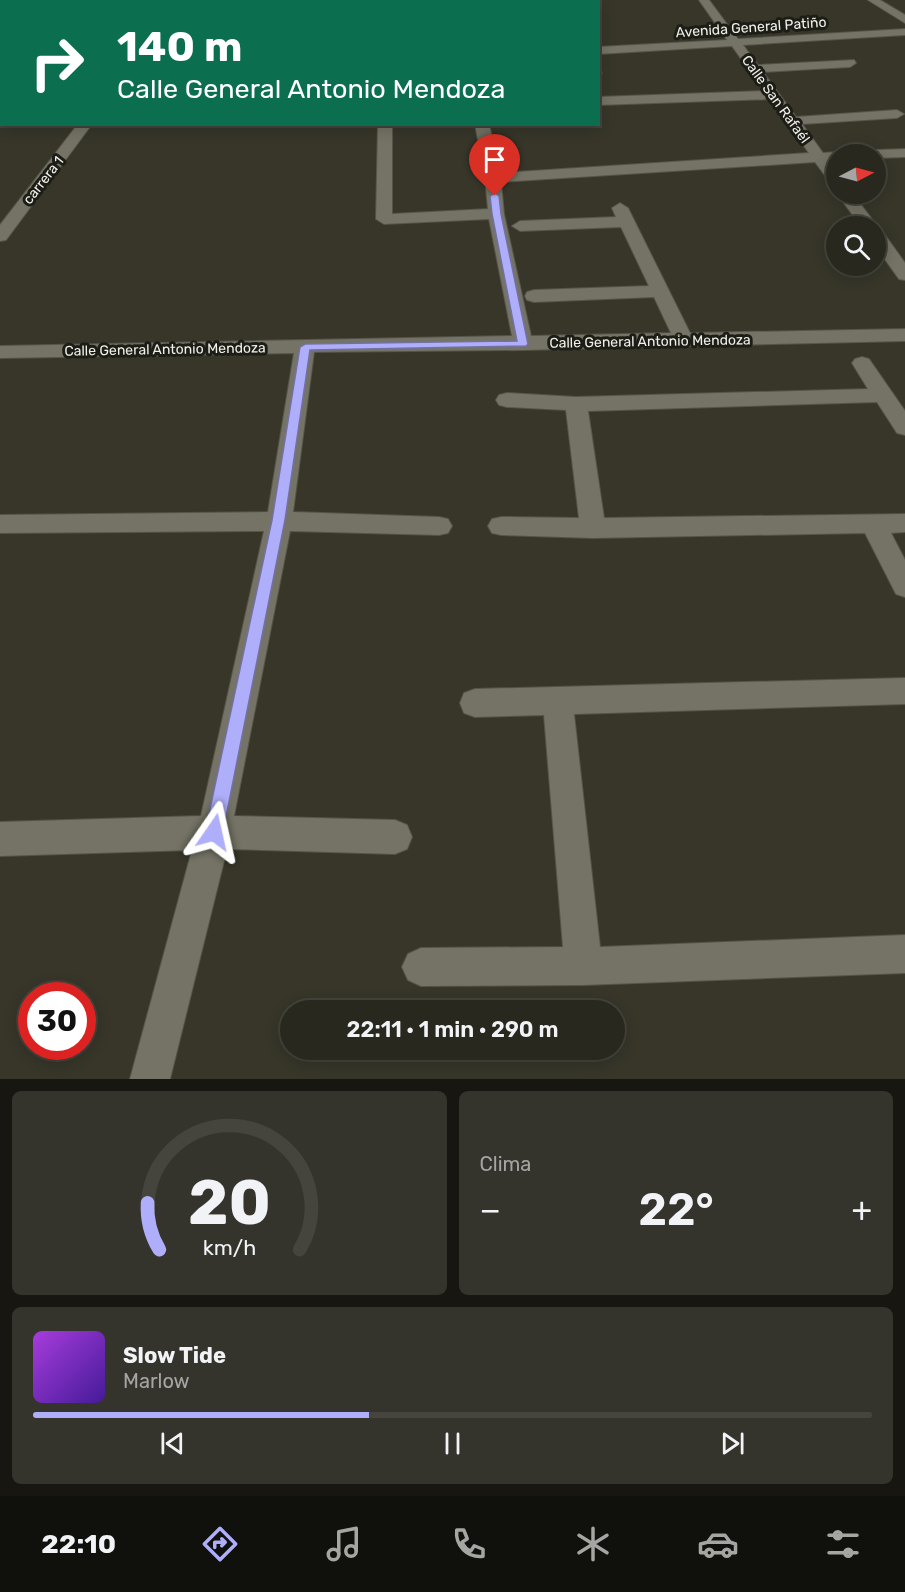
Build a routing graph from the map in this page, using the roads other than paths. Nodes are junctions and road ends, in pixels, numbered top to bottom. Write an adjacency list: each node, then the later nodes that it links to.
1 (704, 0): 6 (street, Calle San Rafaél)
2 (873, 0): 3 (street)
3 (905, 20)
4 (905, 27): 6 (street, Avenida General Patiño)
5 (905, 32): 6 (street, Avenida General Patiño)
6 (734, 41): 7 (street, Avenida General Patiño); 8 (street, Avenida General Patiño); 10 (street, Calle San Rafaél)
7 (600, 45)
8 (600, 51)
9 (850, 63): 10 (street)
10 (755, 69): 11 (street, Calle San Rafaél)
11 (774, 95): 12 (street); 14 (street, Calle San Rafaél)
12 (600, 101)
13 (897, 114): 14 (street)
14 (792, 121): 20 (street, Calle San Rafaél)
15 (84, 126): 28 (street, carrera 1)
16 (385, 126): 25 (street)
17 (482, 126): 23 (street)
18 (905, 153): 19 (street)
19 (886, 154)
20 (819, 157): 21 (street); 22 (street, Calle San Rafaél); 23 (street)
21 (826, 157)
22 (826, 167)
23 (493, 178): 25 (street)
24 (853, 204): 26 (street)
25 (496, 214): 35 (street)
26 (862, 216)
27 (520, 226): 31 (street)
28 (0, 236)
29 (886, 249): 30 (street)
30 (905, 275)
31 (660, 291): 32 (street); 34 (street)
32 (534, 296)
33 (905, 335): 34 (street, Calle General Antonio Mendoza)
34 (684, 340): 35 (street, Calle General Antonio Mendoza)
35 (523, 344): 36 (street, Calle General Antonio Mendoza)
36 (305, 347): 37 (street, Calle General Antonio Mendoza); 43 (street)
37 (0, 352)
38 (862, 363): 39 (street)
39 (883, 395): 41 (street); 42 (street)
40 (507, 400): 41 (street)
41 (576, 404): 49 (street)
42 (905, 428)
43 (279, 520): 46 (street); 47 (street); 54 (street)
44 (873, 523): 45 (street); 49 (street); 50 (street)
45 (905, 523)
46 (0, 524)
47 (439, 525)
48 (501, 526): 49 (street)
49 (593, 528)
50 (905, 586)
51 (905, 691): 52 (street)
52 (558, 700): 53 (street); 58 (street)
53 (475, 703)
54 (214, 832): 55 (street); 56 (street); 60 (street)
55 (395, 837)
56 (0, 839)
57 (905, 954): 58 (street)
58 (583, 966): 59 (street)
59 (421, 967)
60 (150, 1079)

